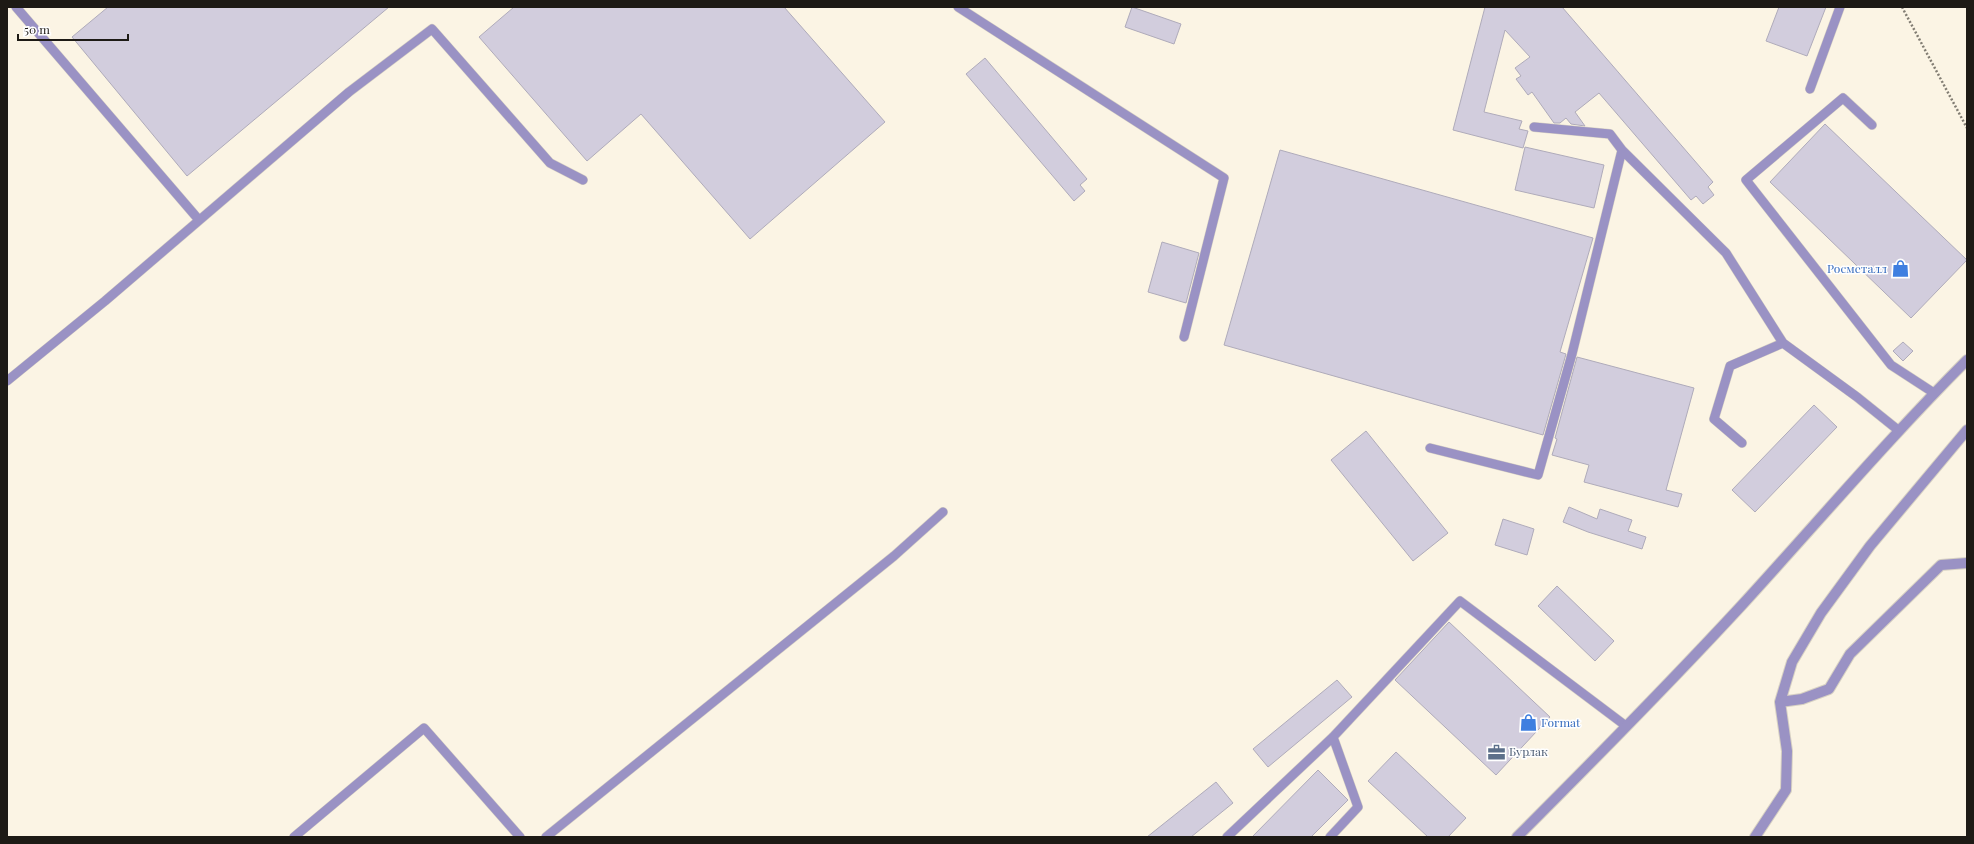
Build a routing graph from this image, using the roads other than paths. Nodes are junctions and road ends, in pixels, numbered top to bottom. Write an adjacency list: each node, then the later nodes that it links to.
1 (16, 7): 9 (lane)
2 (958, 7): 10 (lane)
3 (1840, 7): 4 (lane)
4 (1810, 89)
5 (1872, 125): 14 (lane)
6 (1534, 127): 7 (lane)
7 (1622, 150): 11 (lane); 18 (lane)
8 (583, 180): 9 (lane)
9 (199, 220): 13 (lane)
10 (1184, 337)
11 (1783, 343): 15 (lane); 17 (lane)
12 (1967, 360): 14 (street)
13 (7, 381)
14 (1934, 393): 15 (street)
15 (1898, 430): 22 (street)
16 (1967, 430): 21 (street)
17 (1742, 443)
18 (1430, 448)
19 (942, 512): 26 (lane)
20 (1967, 562): 21 (street)
21 (1780, 702): 30 (street)
22 (1626, 726): 23 (lane); 29 (street)
23 (1333, 737): 27 (lane); 28 (lane)
24 (294, 837): 25 (lane)
25 (520, 837)
26 (546, 837)
27 (1227, 837)
28 (1330, 837)
29 (1517, 837)
30 (1754, 837)

